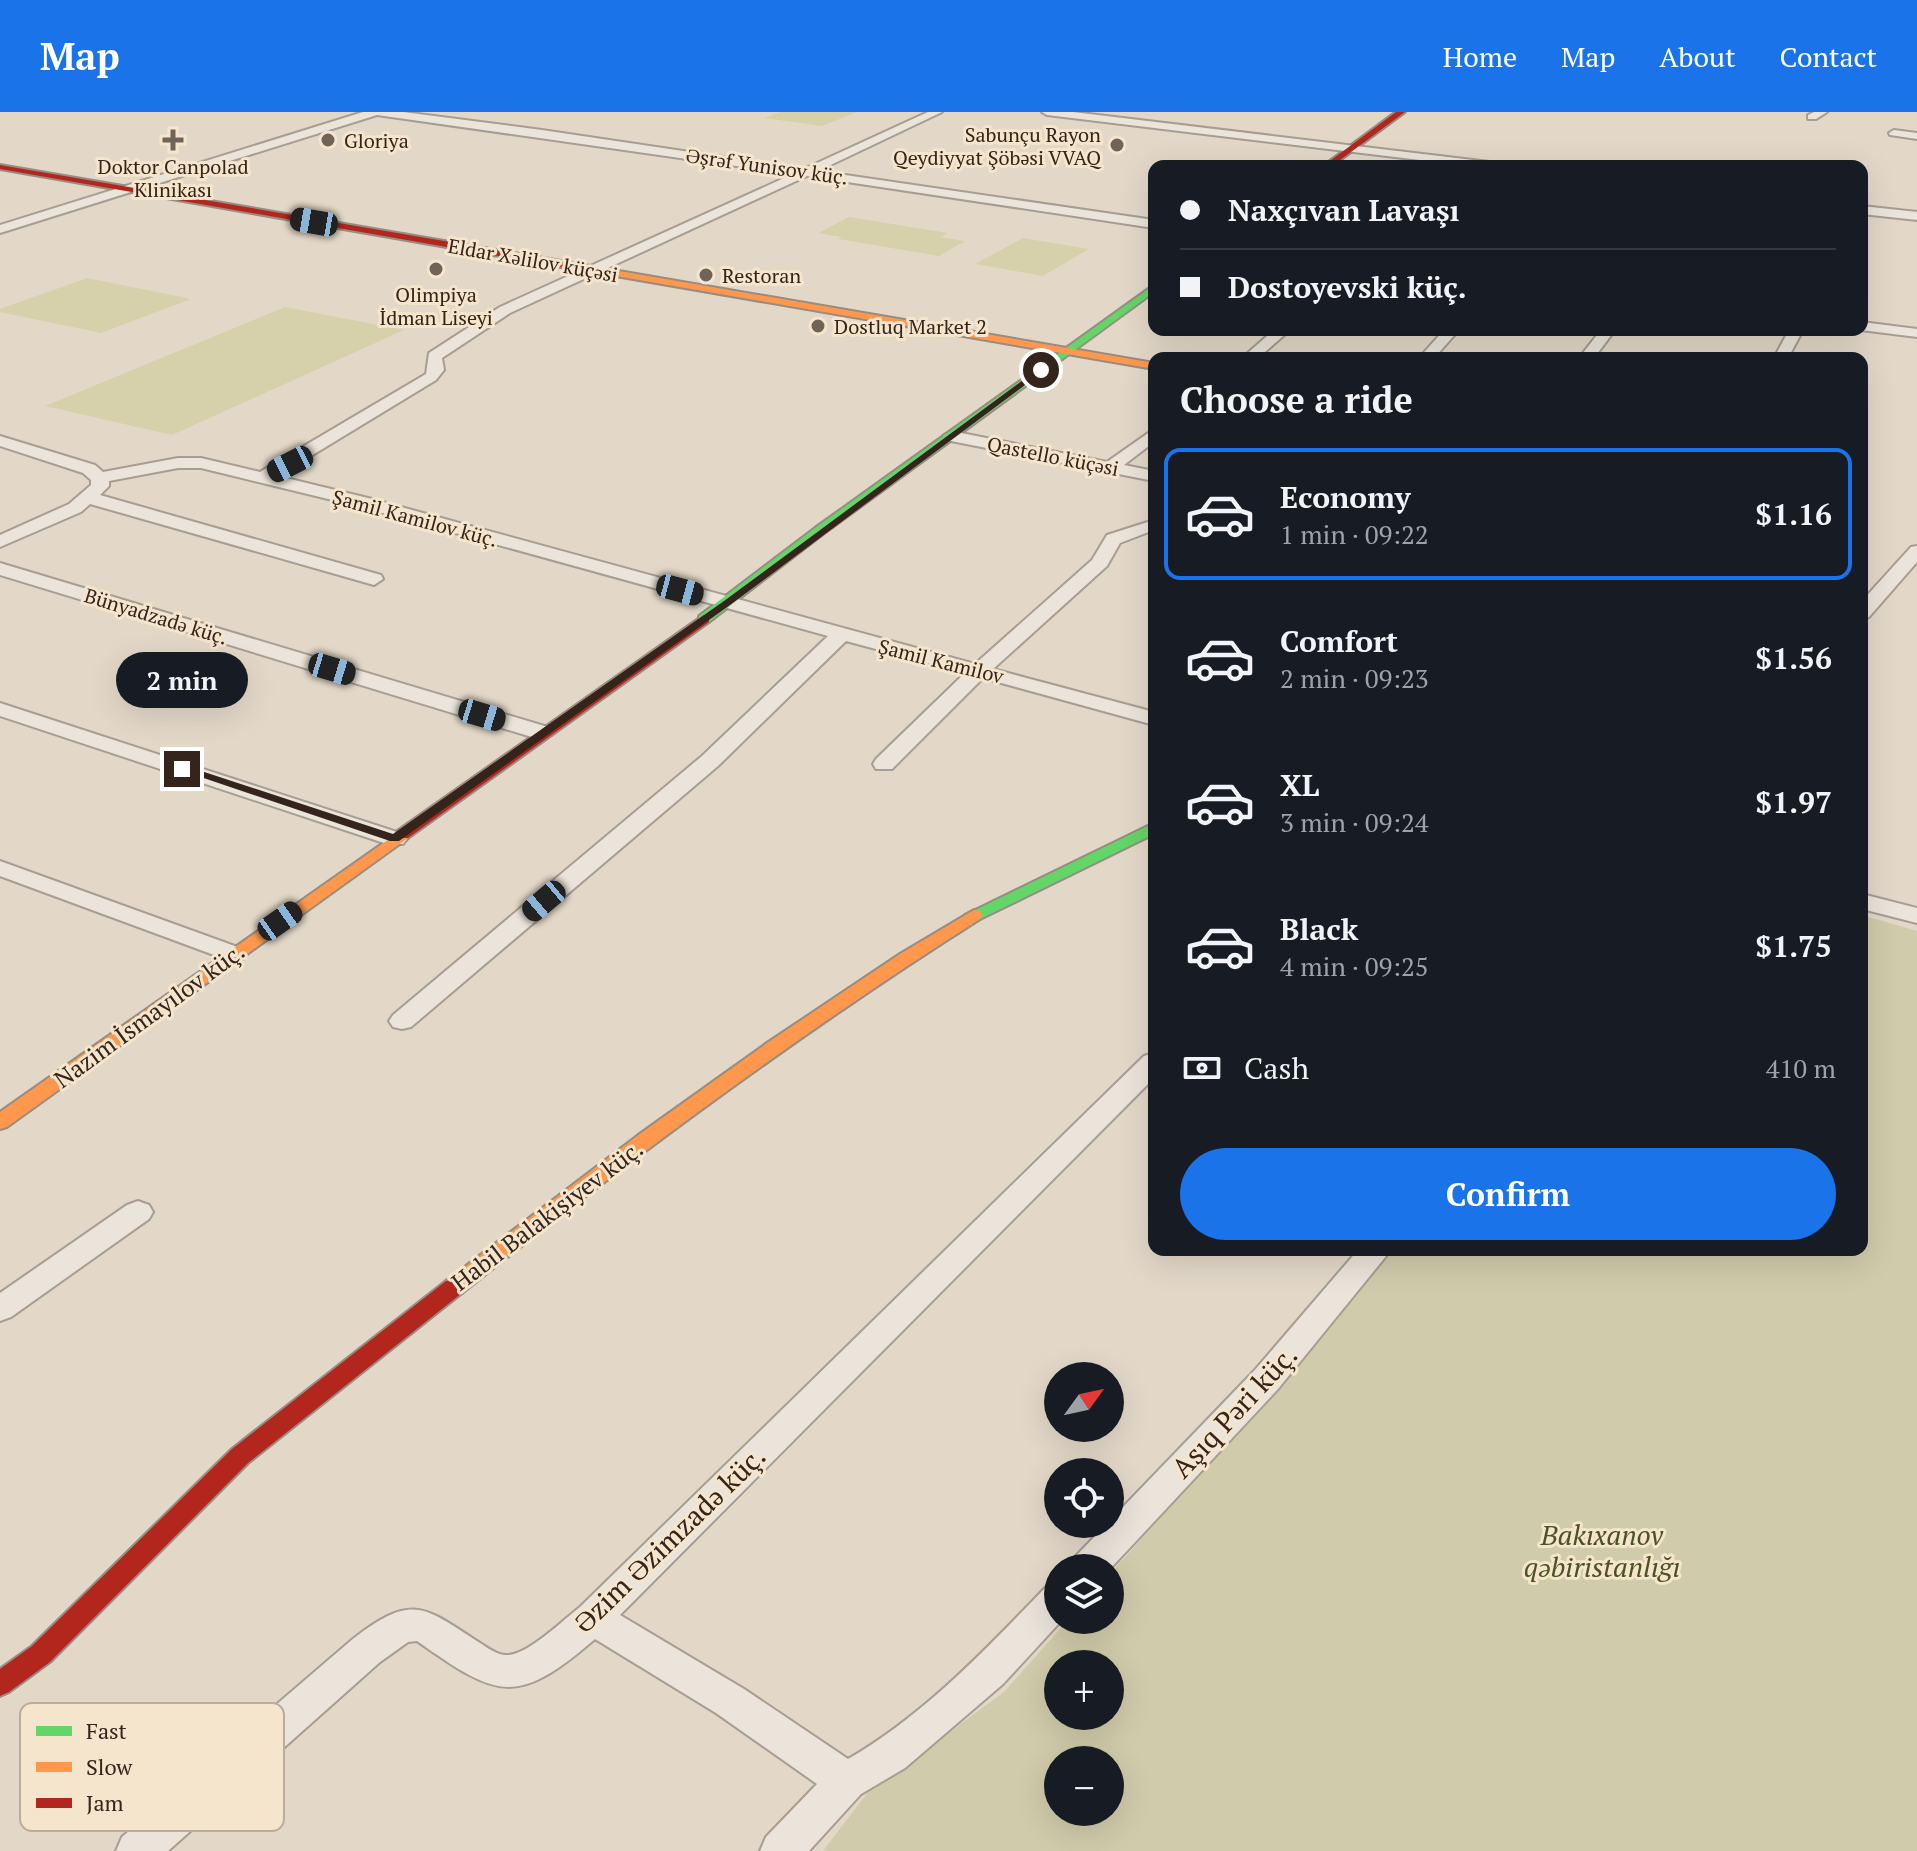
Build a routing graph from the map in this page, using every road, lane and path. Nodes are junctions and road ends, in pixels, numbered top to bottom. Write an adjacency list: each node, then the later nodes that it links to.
1 (376, 112): 11 (street, Əşrəf Yunisov küç.); 12 (street)
2 (937, 112): 11 (street)
3 (1047, 112): 7 (street)
4 (1401, 112): 7 (street)
5 (1894, 133): 6 (street)
6 (1917, 136)
7 (1353, 148): 8 (street); 9 (street)
8 (1336, 160)
9 (1440, 160)
10 (0, 167): 12 (street, Eldar Xəlilov küçəsi)
11 (807, 172): 15 (street, Əşrəf Yunisov küç.); 17 (street)
12 (128, 190): 16 (street); 17 (street, Eldar Xəlilov küçəsi)
13 (1868, 211): 14 (street)
14 (1917, 216)
15 (1148, 223)
16 (0, 229)
17 (592, 271): 24 (street, Eldar Xəlilov küçəsi); 35 (street)
18 (1148, 292): 24 (street, Nazim İsmayılov küç.)
19 (1868, 327): 20 (street)
20 (1917, 333)
21 (1276, 336): 25 (street)
22 (1446, 336): 26 (street)
23 (1603, 336): 27 (street)
24 (1066, 352): 28 (street, Eldar Xəlilov küçəsi); 29 (street, Nazim İsmayılov küç.)
25 (1256, 352)
26 (1432, 352)
27 (1591, 352)
28 (1148, 365)
29 (951, 436): 32 (street, Qastello küçəsi); 42 (street, Nazim İsmayılov küç.)
30 (1148, 439): 32 (street)
31 (0, 441): 34 (street)
32 (1110, 468): 33 (street, Qastello küçəsi)
33 (1148, 475)
34 (100, 478): 35 (street, Şamil Kamilov küç.); 36 (street)
35 (263, 478): 42 (street, Şamil Kamilov küç.)
36 (90, 498): 38 (street); 41 (street)
37 (1148, 526): 45 (street)
38 (0, 542)
39 (1917, 551): 43 (street)
40 (0, 569): 48 (street, Bünyadzadə küç.)
41 (374, 579)
42 (727, 603): 44 (street, Şamil Kamilov); 48 (street, Nazim İsmayılov küç.)
43 (1868, 606)
44 (840, 635): 45 (street, Şamil Kamilov); 56 (street)
45 (980, 670): 47 (street, Şamil Kamilov); 49 (street)
46 (0, 709): 51 (street)
47 (1148, 717)
48 (543, 733): 51 (street, Nazim İsmayılov küç.)
49 (884, 764)
50 (1148, 831): 65 (street, Habil Balakişiyev küç.)
51 (395, 839): 55 (street, Nazim İsmayılov küç.)
52 (0, 868): 55 (street)
53 (1868, 903): 54 (street)
54 (1917, 916)
55 (234, 954): 58 (street, Nazim İsmayılov küç.)
56 (402, 1021)
57 (1148, 1068): 64 (street, Əzim Əzimzadə küç.)
58 (7, 1109)
59 (138, 1212): 61 (street)
60 (1371, 1256): 62 (street, Aşıq Pəri küç.)
61 (0, 1309)
62 (1101, 1554)
63 (1044, 1614): 67 (street)
64 (593, 1618): 66 (street, Əzim Əzimzadə küç.); 67 (street)
65 (0, 1684)
66 (284, 1723)
67 (847, 1781): 70 (street)
68 (160, 1831): 69 (street, Əzim Əzimzadə küç.)
69 (137, 1851)
70 (781, 1851)

